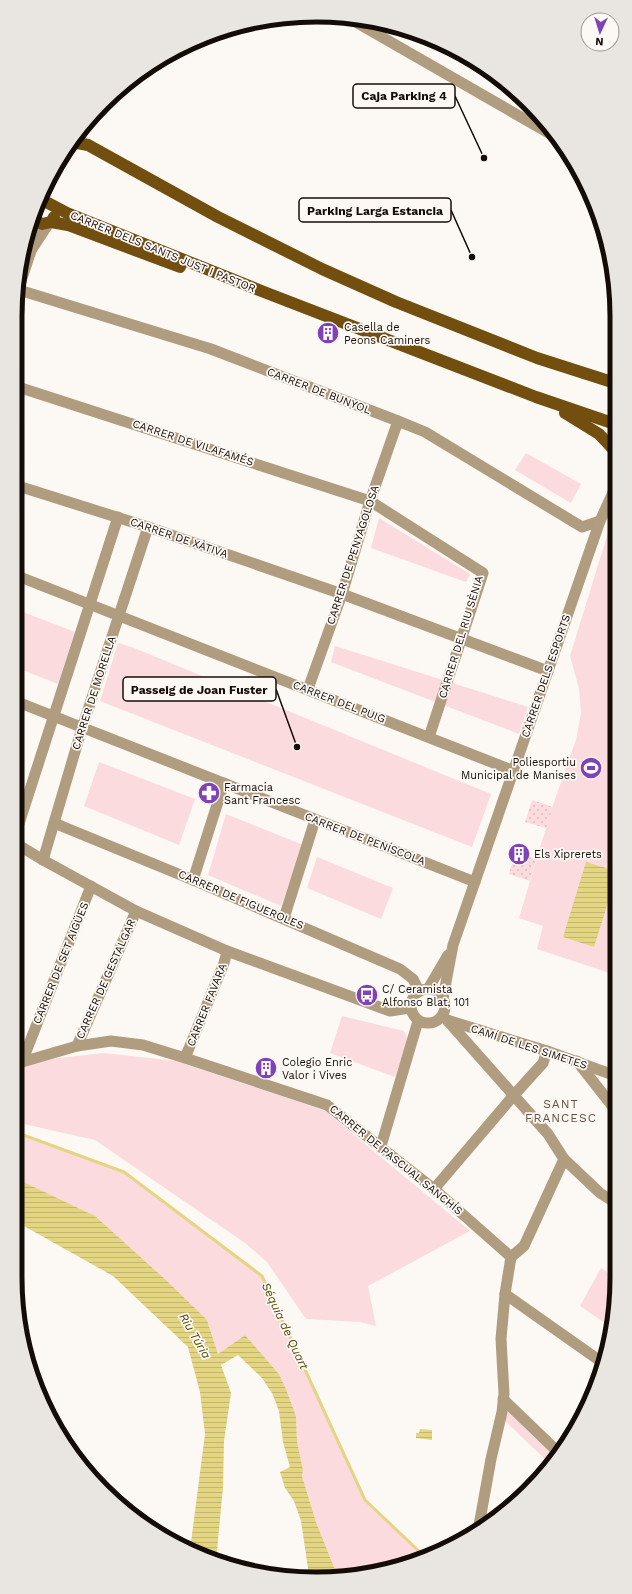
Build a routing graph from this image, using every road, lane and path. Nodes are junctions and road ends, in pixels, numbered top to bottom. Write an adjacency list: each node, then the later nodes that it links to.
1 (364, 27): 2 (street)
2 (543, 130)
3 (82, 138): 5 (main road)
4 (79, 143): 5 (main road)
5 (88, 145): 14 (main road)
6 (43, 204): 8 (main road); 13 (main road, CARRER DELS SANTS JUST I PASTOR)
7 (38, 222): 8 (main road, CARRER DELS SANTS JUST I PASTOR)
8 (50, 223): 10 (street); 13 (main road, CARRER DELS SANTS JUST I PASTOR)
9 (31, 242): 10 (street)
10 (31, 251): 11 (street)
11 (28, 261)
12 (24, 291): 17 (street, CARRER DE BUNYOL)
13 (264, 292): 16 (main road)
14 (610, 381)
15 (22, 388): 21 (street, CARRER DE VILAFAMÉS)
16 (536, 397): 18 (main road); 19 (main road)
17 (398, 421): 21 (street, CARRER DE PENYAGOLOSA); 24 (street, CARRER DE BUNYOL)
18 (610, 422)
19 (610, 444)
20 (22, 487): 23 (street, CARRER DE XÀTIVA)
21 (370, 501): 27 (street, CARRER DE PENYAGOLOSA); 30 (street, CARRER DEL RIU SÈNIA)
22 (610, 503): 24 (street, CARRER DELS ESPORTS)
23 (118, 517): 25 (street, CARRER DE XÀTIVA); 28 (street)
24 (600, 521): 31 (street, CARRER DELS ESPORTS)
25 (148, 527): 27 (street, CARRER DE XÀTIVA); 29 (street, CARRER DE MORELLA)
26 (22, 578): 28 (street, CARRER DEL PUIG)
27 (342, 594): 30 (street, CARRER DE XÀTIVA); 32 (street, CARRER DE PENYAGOLOSA)
28 (91, 605): 29 (street, CARRER DEL PUIG); 34 (street)
29 (118, 616): 32 (street, CARRER DEL PUIG); 35 (street, CARRER DE MORELLA)
30 (461, 639): 31 (street, CARRER DE XÀTIVA); 36 (street, CARRER DEL RIU SÈNIA)
31 (548, 671): 37 (street, CARRER DELS ESPORTS)
32 (308, 689): 36 (street, CARRER DEL PUIG)
33 (22, 704): 34 (street, CARRER DE PENÍSCOLA)
34 (54, 717): 35 (street, CARRER DE PENÍSCOLA); 39 (street)
35 (82, 728): 38 (street, CARRER DE PENÍSCOLA); 41 (street, CARRER DE MORELLA)
36 (429, 737): 37 (street, CARRER DEL PUIG)
37 (514, 771): 45 (street, CARRER DELS ESPORTS)
38 (224, 783): 40 (street, CARRER DE PENÍSCOLA); 44 (street)
39 (22, 815)
40 (315, 820): 45 (street, CARRER DE PENÍSCOLA); 48 (street)
41 (54, 823): 43 (street, CARRER DE MORELLA); 44 (street, CARRER DE FIGUEROLES)
42 (22, 846): 43 (street)
43 (43, 860): 46 (street)
44 (193, 880): 48 (street, CARRER DE FIGUEROLES)
45 (475, 882): 49 (street, CARRER DELS ESPORTS)
46 (91, 886): 47 (street); 58 (street, CARRER DE SET AIGÜES)
47 (136, 911): 50 (street); 56 (street, CARRER DE GESTALGAR)
48 (284, 918): 51 (street, CARRER DE FIGUEROLES)
49 (453, 946): 51 (street, CARRER DELS ESPORTS); 52 (street, CARRER DELS ESPORTS)
50 (227, 951): 53 (street); 59 (street, CARRER FAVARA)
51 (424, 990): 52 (street); 53 (street)
52 (443, 998): 54 (street)
53 (410, 1008): 55 (street)
54 (444, 1019): 55 (street); 57 (street, CAMÍ DE LES SIMETES); 63 (street)
55 (418, 1021): 65 (street)
56 (77, 1046): 59 (street, CARRER DE PASCUAL SANCHÍS); 61 (street, CARRER DE PASCUAL SANCHÍS)
57 (547, 1051): 60 (street, CAMÍ DE LES SIMETES); 63 (street)
58 (22, 1054)
59 (185, 1058): 65 (street, CARRER DE PASCUAL SANCHÍS)
60 (577, 1061): 62 (street, CAMÍ DE LES SIMETES); 64 (street)
61 (22, 1063)
62 (610, 1074)
63 (514, 1095): 66 (street); 67 (street)
64 (610, 1103)
65 (381, 1146): 67 (street, CARRER DE PASCUAL SANCHÍS)
66 (564, 1160): 68 (street); 69 (street)
67 (434, 1189): 69 (street, CARRER DE PASCUAL SANCHÍS)
68 (610, 1200)
69 (511, 1257): 70 (street)
70 (505, 1294): 71 (street); 72 (street)
71 (598, 1360)
72 (503, 1399): 73 (street); 74 (street)
73 (555, 1449)
74 (480, 1521)

